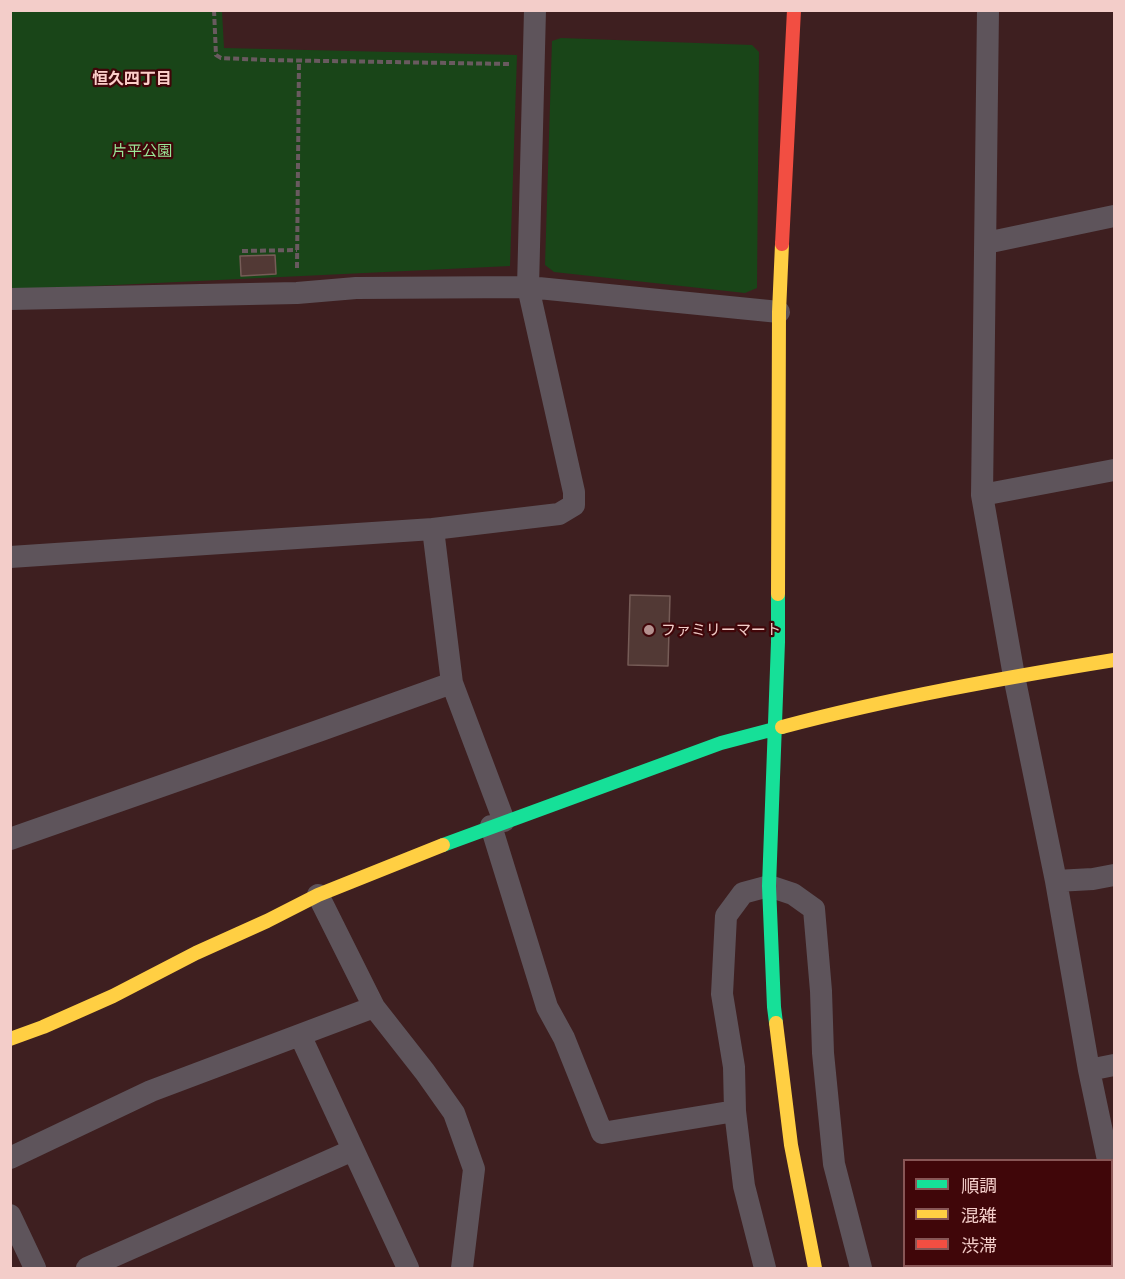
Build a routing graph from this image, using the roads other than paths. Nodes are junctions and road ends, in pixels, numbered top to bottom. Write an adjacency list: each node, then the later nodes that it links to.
1 (535, 10): 6 (street)
2 (794, 10): 8 (street)
3 (988, 10): 5 (street)
4 (1114, 216): 5 (street)
5 (986, 243): 10 (street)
6 (528, 287): 7 (street); 8 (street); 11 (street)
7 (10, 299)
8 (779, 312): 16 (street)
9 (1114, 470): 10 (street)
10 (982, 495): 14 (street)
11 (433, 529): 12 (street); 15 (street)
12 (10, 557)
13 (1114, 660): 14 (street)
14 (1014, 676): 16 (street); 20 (street)
15 (452, 683): 17 (street); 18 (street)
16 (774, 728): 17 (street); 21 (street)
17 (498, 824): 22 (street); 28 (street)
18 (10, 839)
19 (1114, 874): 20 (street)
20 (1056, 881): 27 (street)
21 (769, 886): 28 (street); 38 (street); 39 (street)
22 (318, 895): 23 (street); 25 (street)
23 (374, 1007): 24 (street); 36 (street)
24 (300, 1035): 29 (street); 30 (street)
25 (10, 1039)
26 (1114, 1065): 27 (street)
27 (1089, 1070): 31 (street)
28 (735, 1111): 37 (street)
29 (353, 1150): 34 (street); 35 (street)
30 (10, 1158)
31 (1108, 1159)
32 (10, 1215): 33 (street)
33 (34, 1269)
34 (87, 1269)
35 (408, 1269)
36 (462, 1269)
37 (765, 1269)
38 (815, 1269)
39 (861, 1269)

